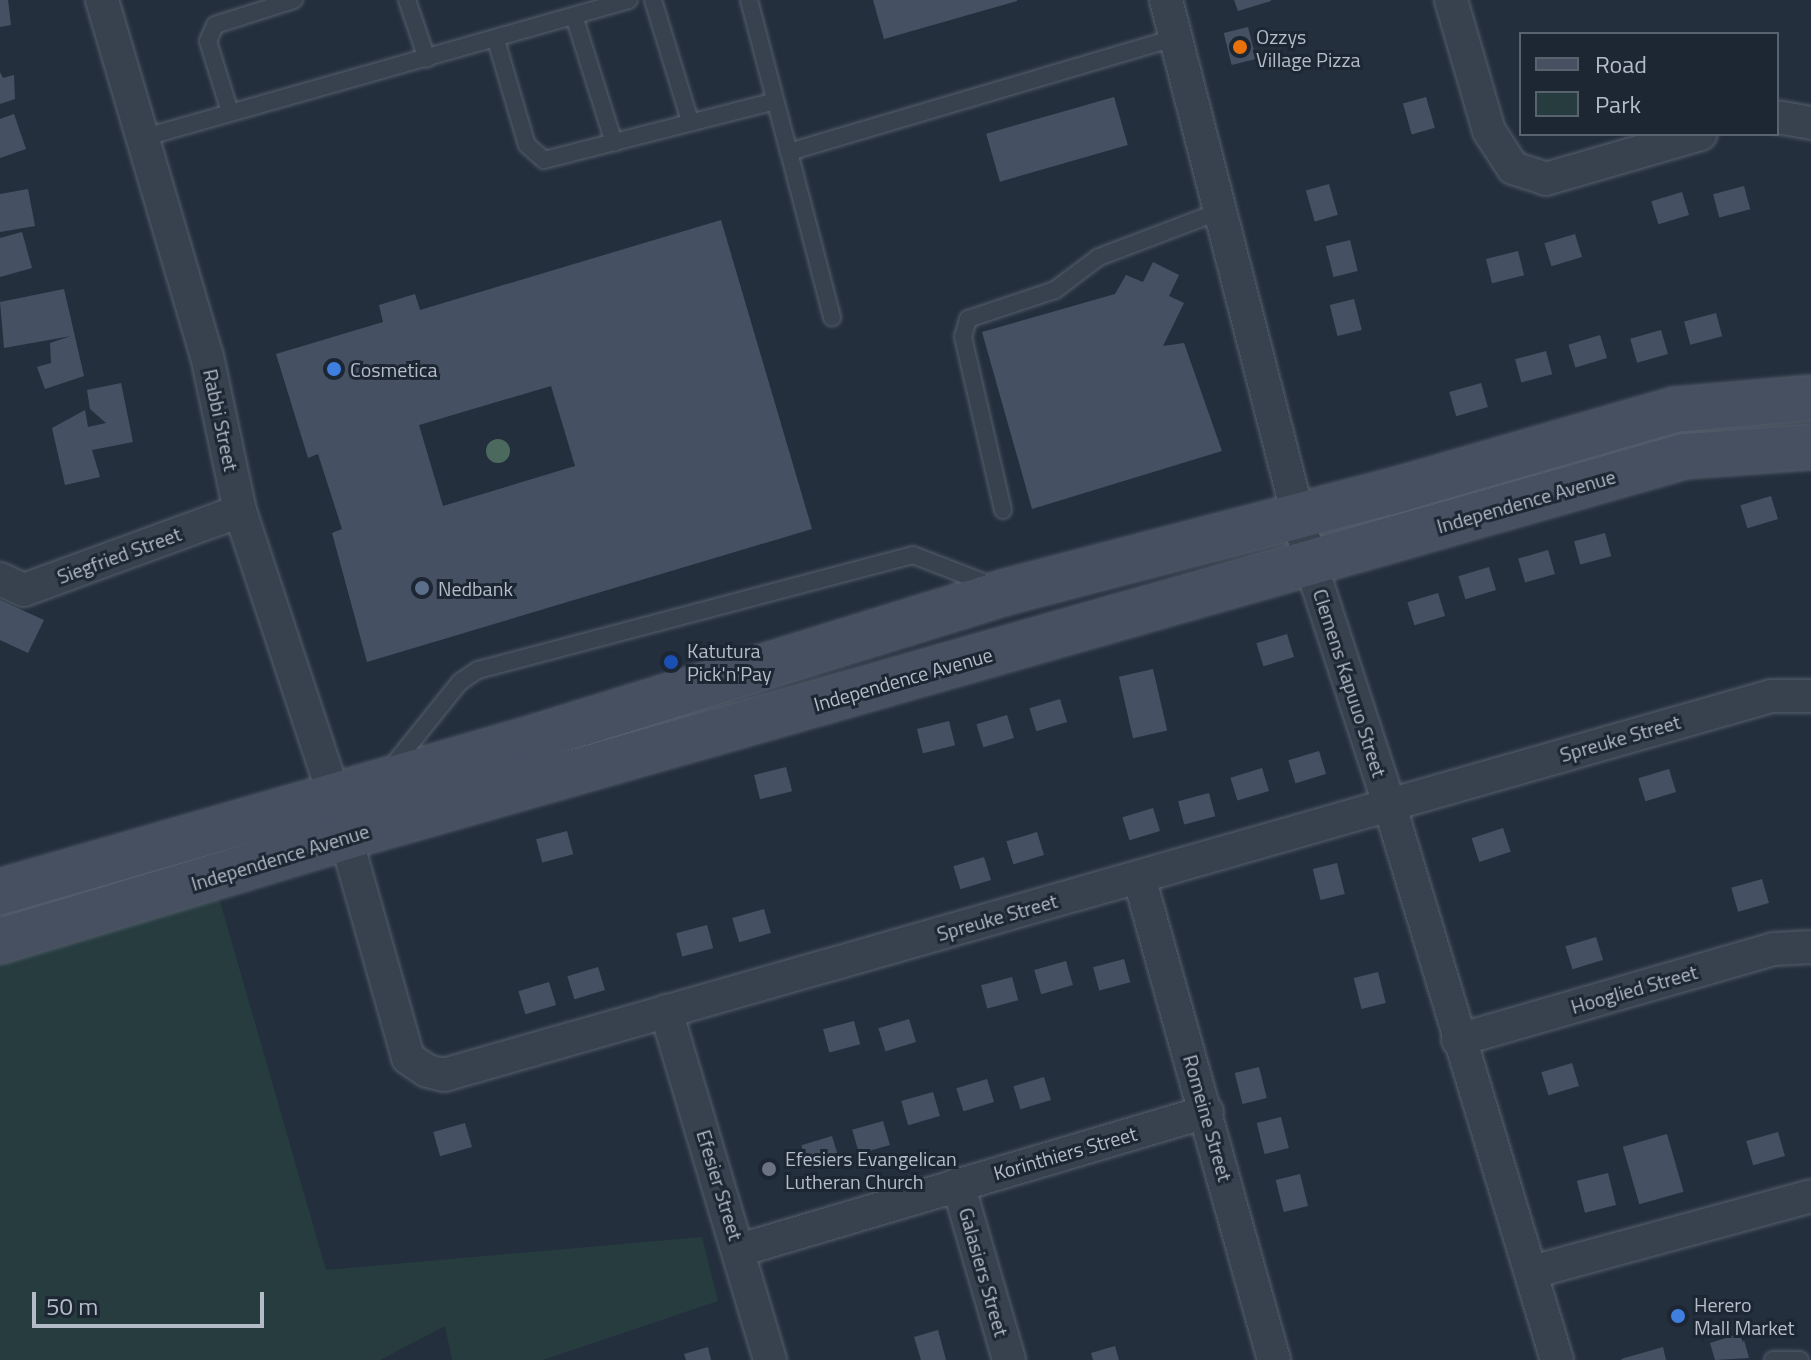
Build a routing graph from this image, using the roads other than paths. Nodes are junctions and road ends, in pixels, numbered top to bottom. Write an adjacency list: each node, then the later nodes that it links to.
1 (102, 0): 19 (street, Rabbi Street)
2 (294, 0): 14 (lane)
3 (407, 0): 12 (lane)
4 (629, 0): 9 (lane)
5 (653, 0): 16 (lane)
6 (749, 0): 13 (lane)
7 (1166, 0): 10 (street, Clemens Kapuuo Street)
8 (1451, 0): 18 (street)
9 (574, 16): 11 (lane); 20 (lane)
10 (1175, 38): 21 (lane); 22 (street, Clemens Kapuuo Street)
11 (496, 40): 12 (lane); 20 (lane)
12 (427, 59): 14 (lane)
13 (775, 101): 16 (lane); 21 (lane)
14 (230, 112): 19 (lane)
15 (1779, 117): 17 (street)
16 (690, 121): 20 (lane)
17 (1811, 123)
18 (1694, 136)
19 (142, 138): 27 (street, Rabbi Street)
20 (614, 143)
21 (789, 152): 23 (lane)
22 (1220, 211): 26 (lane); 28 (street, Clemens Kapuuo Street)
23 (832, 317)
24 (1811, 398): 28 (main road)
25 (1811, 447): 29 (main road, Independence Avenue)
26 (1003, 510)
27 (240, 511): 30 (street, Siegfried Street); 34 (street, Rabbi Street)
28 (1298, 513): 29 (street, Clemens Kapuuo Street); 31 (main road)
29 (1310, 562): 35 (street, Clemens Kapuuo Street); 36 (main road, Independence Avenue)
30 (0, 579)
31 (1006, 592): 33 (main road); 33 (lane)
32 (1811, 696): 35 (street, Spreuke Street)
33 (379, 783): 34 (main road)
34 (334, 796): 36 (street, Rabbi Street); 38 (main road)
35 (1389, 803): 37 (street, Spreuke Street); 42 (street, Clemens Kapuuo Street)
36 (346, 837): 39 (main road, Independence Avenue); 41 (street, Spreuke Street)
37 (1139, 877): 41 (street, Spreuke Street); 43 (street, Romeine Street)
38 (0, 892)
39 (0, 941)
40 (1811, 947): 42 (street, Hooglied Street)
41 (666, 1011): 46 (street, Efesier Street)
42 (1458, 1040): 47 (street, Clemens Kapuuo Street)
43 (1207, 1112): 44 (street, Korinthiers Street); 50 (street, Romeine Street)
44 (958, 1184): 46 (street, Korinthiers Street); 49 (street, Galasiers Street)
45 (1811, 1196): 47 (street)
46 (740, 1250): 48 (street, Efesier Street)
47 (1532, 1272): 51 (street, Clemens Kapuuo Street)
48 (770, 1360)
49 (1009, 1360)
50 (1274, 1360)
51 (1557, 1360)
52 (1773, 1360): 53 (lane)
53 (1800, 1360)

